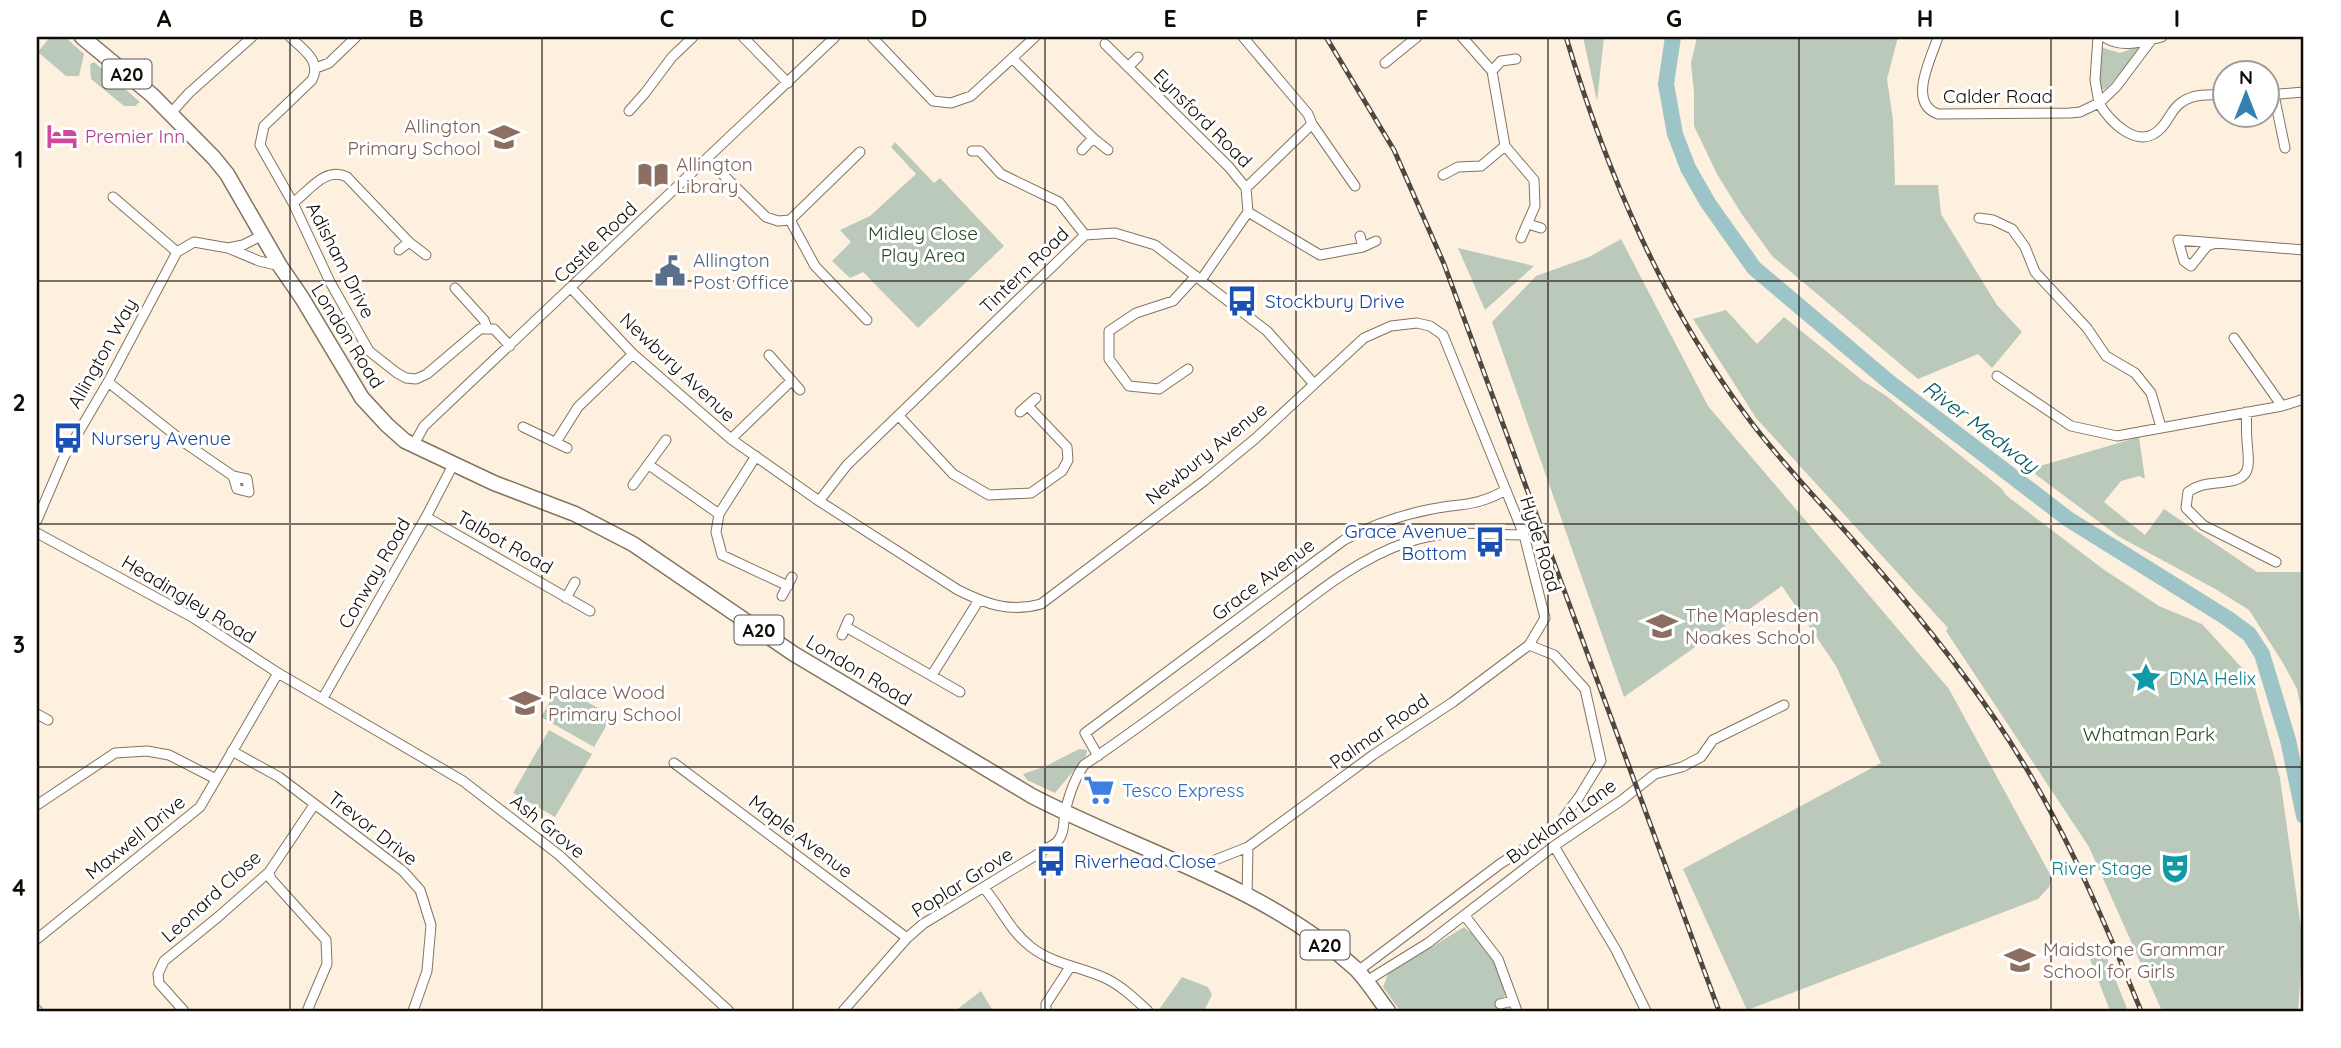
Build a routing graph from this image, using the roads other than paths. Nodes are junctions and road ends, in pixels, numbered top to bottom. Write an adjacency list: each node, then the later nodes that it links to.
1 (82, 37): 31 (main road, A20)
2 (252, 37): 31 (street)
3 (290, 37): 23 (street)
4 (356, 37): 23 (street, Adisham Drive)
5 (692, 37): 30 (street)
6 (743, 37): 25 (street)
7 (835, 37): 25 (street, Castle Road)
8 (872, 37): 19 (street)
9 (1035, 37): 19 (street)
10 (1243, 37): 32 (street)
11 (1417, 37): 21 (street)
12 (1462, 37): 24 (street)
13 (1938, 37): 29 (street, Calder Road)
14 (2098, 37): 29 (street)
15 (2104, 37): 16 (street, Calder Road)
16 (2157, 38): 29 (street, Calder Road)
17 (1105, 44): 22 (street, Eynsford Road)
18 (1138, 57): 22 (street)
19 (1013, 58): 34 (street)
20 (1516, 60): 24 (street)
21 (1384, 64)
22 (1128, 67): 44 (street, Eynsford Road)
23 (316, 68): 46 (street, Adisham Drive)
24 (1492, 71): 35 (street)
25 (788, 83): 41 (street, Castle Road)
26 (2304, 92): 27 (street)
27 (2282, 94)
28 (2212, 95): 29 (street)
29 (2099, 103)
30 (629, 111)
31 (172, 113): 52 (main road, A20)
32 (1312, 124): 43 (street); 44 (street)
33 (2280, 130): 36 (street)
34 (1093, 138): 37 (street); 38 (street)
35 (1505, 146): 42 (street); 50 (street)
36 (2285, 148)
37 (1083, 150)
38 (1108, 150)
39 (972, 151): 53 (street)
40 (860, 152): 49 (street)
41 (707, 159): 49 (street); 68 (street, Castle Road)
42 (1443, 175)
43 (1356, 187)
44 (1246, 188): 47 (street)
45 (113, 197): 63 (street)
46 (293, 203): 57 (street); 70 (street, Adisham Drive)
47 (1248, 212): 59 (street); 66 (street)
48 (1979, 218): 90 (street)
49 (790, 220): 69 (street)
50 (1528, 223): 51 (street); 55 (street)
51 (1541, 228)
52 (263, 235): 60 (street); 65 (main road, London Road / A20)
53 (1085, 235): 66 (street, Tintern Road); 88 (street, Tintern Road)
54 (1360, 236): 59 (street)
55 (1521, 239)
56 (1376, 241): 59 (street)
57 (409, 242): 61 (street); 64 (street)
58 (2216, 243): 62 (street)
59 (1363, 247)
60 (228, 248): 63 (street); 65 (street)
61 (399, 250)
62 (2304, 250)
63 (177, 252): 79 (street, Allington Way)
64 (426, 255)
65 (280, 266): 94 (main road, London Road / A20)
66 (1198, 278): 76 (street); 80 (street, Tintern Road)
67 (455, 288): 70 (street)
68 (572, 289): 73 (street, Castle Road); 74 (street, Newbury Avenue)
69 (867, 320)
70 (487, 328): 73 (street)
71 (2234, 338): 85 (street)
72 (1447, 341): 80 (street, Newbury Avenue); 101 (street, Hyde Road)
73 (510, 346): 94 (street, Castle Road)
74 (633, 354): 91 (street, Newbury Avenue); 93 (street)
75 (769, 355): 78 (street)
76 (1188, 369)
77 (1997, 376): 90 (street)
78 (791, 380): 81 (street); 91 (street)
79 (108, 382): 99 (street); 105 (street, Allington Way)
80 (1314, 384): 112 (street, Newbury Avenue)
81 (800, 390)
82 (1036, 398): 84 (street)
83 (2304, 399): 85 (street)
84 (1028, 406): 86 (street); 88 (street)
85 (2282, 406): 87 (street)
86 (1020, 412)
87 (2246, 412): 90 (street); 108 (street)
88 (899, 416): 102 (street, Tintern Road)
89 (523, 427): 93 (street)
90 (2161, 427)
91 (731, 439): 96 (street, Newbury Avenue)
92 (667, 440): 98 (street)
93 (556, 442): 95 (street)
94 (413, 446): 97 (main road, London Road / A20)
95 (567, 448)
96 (756, 456): 102 (street, Newbury Avenue); 103 (street)
97 (453, 465): 104 (street, Conway Road); 129 (main road, London Road / A20)
98 (649, 465): 100 (street); 103 (street)
99 (233, 476)
100 (634, 485)
101 (1506, 490): 107 (street, Hyde Road); 124 (street, Grace Avenue)
102 (819, 501): 112 (street, Newbury Avenue)
103 (719, 514): 110 (street)
104 (426, 517): 111 (street, Talbot Road); 119 (street, Conway Road)
105 (37, 520)
106 (37, 533): 116 (street, Headingley Road)
107 (1524, 535): 115 (street, Hyde Road); 124 (street)
108 (2276, 562)
109 (575, 582): 111 (street, Talbot Road)
110 (782, 596)
111 (566, 598): 113 (street, Talbot Road)
112 (979, 600): 117 (street)
113 (590, 611)
114 (846, 627): 117 (street)
115 (1529, 645): 131 (street, Palmar Road); 140 (street, Buckland Lane)
116 (278, 673): 119 (street, Headingley Road); 123 (street, Maxwell Drive)
117 (932, 676): 118 (street)
118 (960, 692)
119 (323, 698): 146 (street, Ash Grove)
120 (1784, 705): 130 (street, Buckland Lane)
121 (37, 715): 122 (street)
122 (48, 720)
123 (232, 751): 126 (street, Maxwell Drive); 128 (street, Trevor Drive)
124 (1098, 756): 129 (street)
125 (674, 763): 137 (street, Maple Avenue)
126 (216, 779): 127 (street); 138 (street, Maxwell Drive)
127 (37, 805)
128 (314, 805): 133 (street, Leonard Close); 145 (street, Trevor Drive)
129 (1065, 814): 132 (main road, London Road / A20); 134 (street, Poplar Grove)
130 (1554, 846): 136 (street, Buckland Lane); 152 (street)
131 (1248, 847): 132 (street, Palmar Road); 135 (street)
132 (1191, 870): 135 (main road, London Road / A20)
133 (269, 872): 143 (street, Leonard Close); 144 (street)
134 (985, 888): 137 (street, Poplar Grove); 139 (street)
135 (1247, 896): 140 (main road, London Road / A20)
136 (1465, 916): 140 (street, Buckland Lane); 141 (street)
137 (907, 938): 147 (street, Poplar Grove)
138 (37, 939)
139 (1069, 967): 148 (street); 149 (street)
140 (1361, 977): 150 (main road, London Road / A20)
141 (1513, 1001): 142 (street); 151 (street)
142 (1500, 1004)
143 (184, 1011)
144 (307, 1011)
145 (413, 1011)
146 (729, 1011)
147 (843, 1011)
148 (1045, 1011)
149 (1148, 1011)
150 (1388, 1011)
151 (1517, 1011)
152 (1646, 1011)

